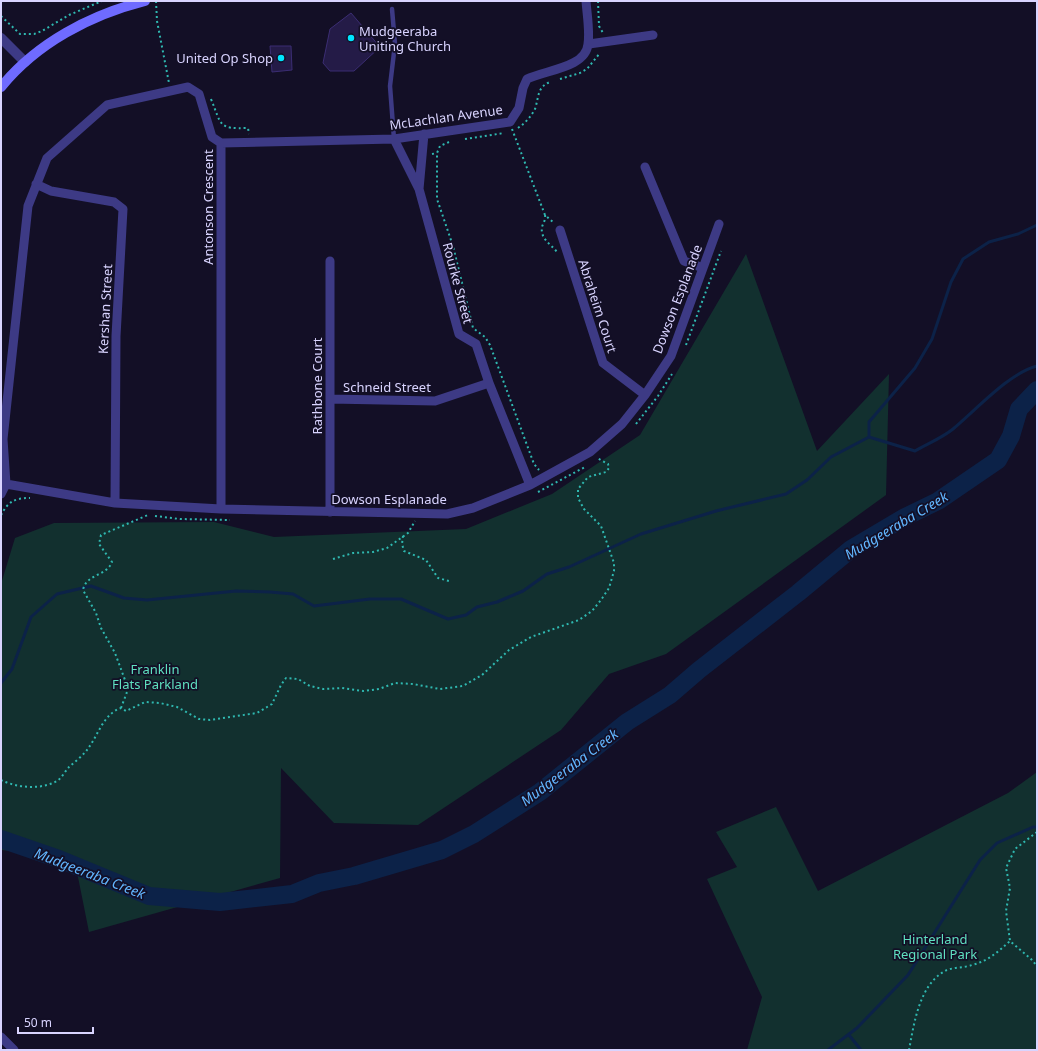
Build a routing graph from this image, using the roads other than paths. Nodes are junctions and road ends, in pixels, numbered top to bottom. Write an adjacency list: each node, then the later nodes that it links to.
1 (145, 1): 7 (main road)
2 (586, 1): 6 (street)
3 (392, 9): 10 (lane)
4 (653, 35): 6 (street)
5 (1, 38): 7 (street)
6 (589, 44): 9 (street, McLachlan Avenue)
7 (25, 62): 8 (main road)
8 (1, 87)
9 (424, 134): 10 (street, McLachlan Avenue); 14 (street, Rourke Street)
10 (394, 139): 11 (street, McLachlan Avenue); 14 (street, Rourke Street)
11 (222, 143): 13 (street, Antonson Crescent); 26 (street, Antonson Crescent)
12 (645, 167): 18 (street)
13 (36, 184): 22 (street, Antonson Crescent); 25 (street, Kershan Street)
14 (419, 189): 19 (street, Rourke Street)
15 (719, 224): 18 (street, Dowson Esplanade)
16 (560, 230): 20 (street, Abraheim Court)
17 (330, 261): 21 (street, Rathbone Court)
18 (703, 268): 20 (street, Dowson Esplanade)
19 (489, 383): 21 (street, Schneid Street); 23 (street, Rourke Street)
20 (645, 395): 23 (street, Dowson Esplanade)
21 (330, 399): 27 (street, Rathbone Court)
22 (6, 484): 24 (street); 25 (street, Dowson Esplanade)
23 (530, 486): 27 (street, Dowson Esplanade)
24 (1, 494)
25 (114, 502): 26 (street, Dowson Esplanade)
26 (222, 509): 27 (street, Dowson Esplanade)
27 (330, 512)
28 (1, 1037): 29 (street)
29 (14, 1050)

